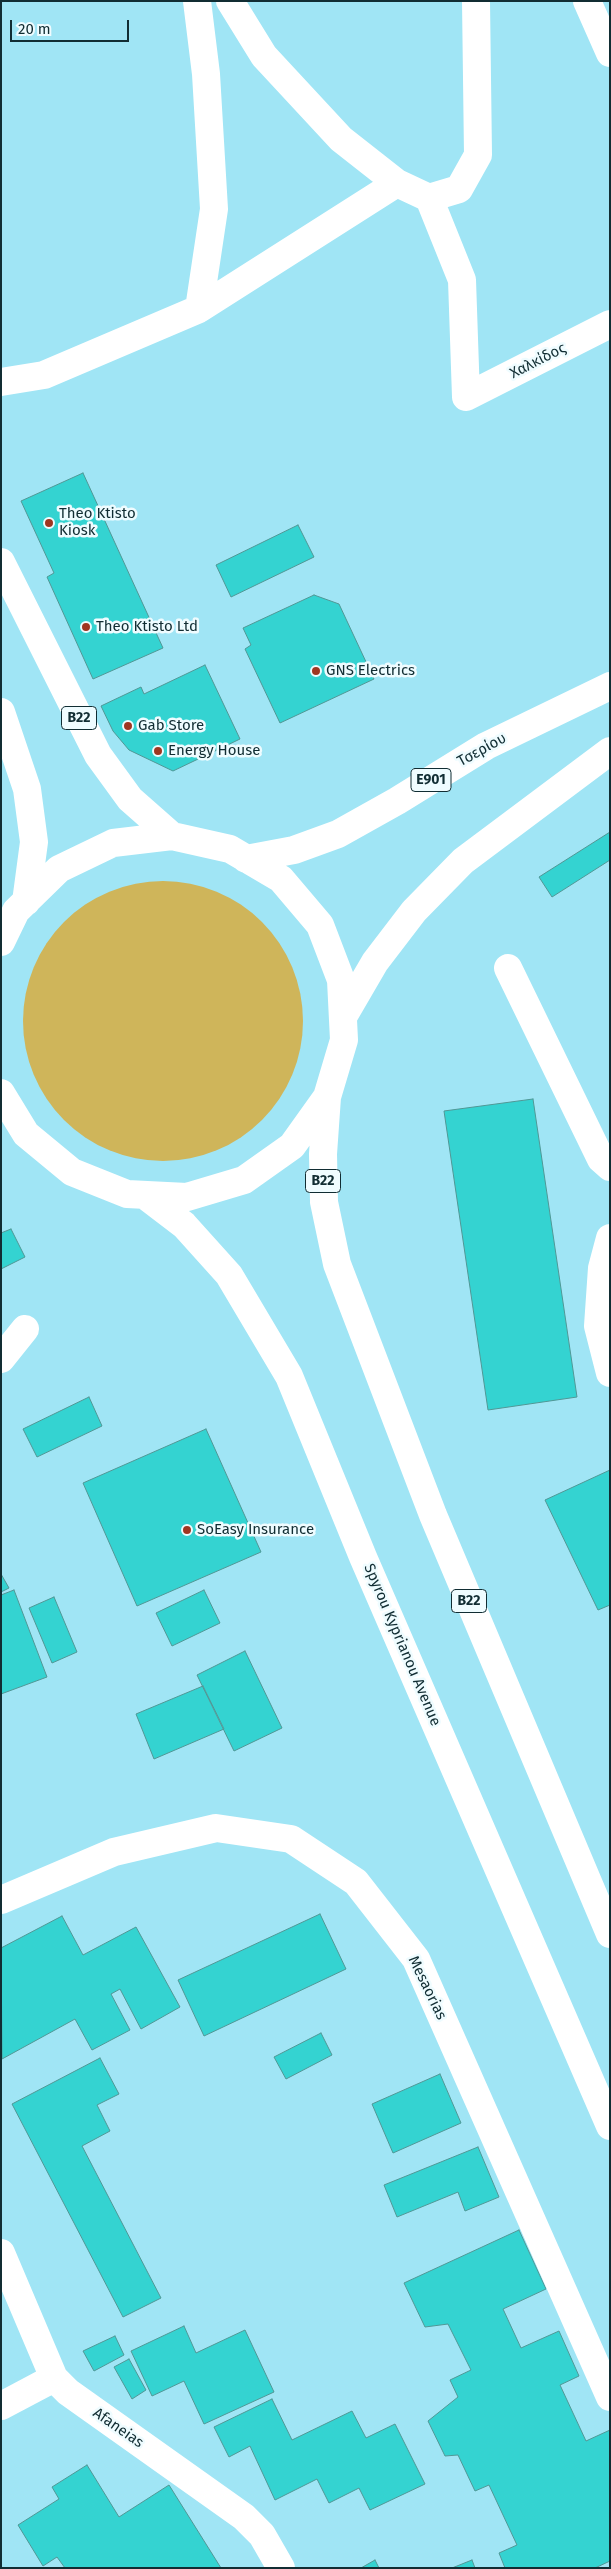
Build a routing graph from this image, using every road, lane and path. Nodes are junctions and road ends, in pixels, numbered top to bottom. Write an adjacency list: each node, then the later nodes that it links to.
1 (197, 1): 8 (main road)
2 (230, 1): 6 (main road)
3 (476, 1): 7 (main road)
4 (587, 1): 5 (main road)
5 (610, 53)
6 (397, 183): 7 (main road); 8 (main road)
7 (430, 198): 9 (main road, Χαλκίδος)
8 (199, 309): 10 (main road)
9 (610, 324)
10 (1, 382)
11 (1, 562): 15 (main road, B22)
12 (610, 686): 16 (main road, Τσερίου / E901)
13 (1, 712): 17 (main road)
14 (610, 751): 20 (main road)
15 (172, 836): 16 (main road); 17 (main road)
16 (246, 859): 20 (main road)
17 (26, 902): 18 (main road)
18 (1, 942)
19 (508, 968): 25 (main road)
20 (343, 1017): 22 (main road)
21 (1, 1093): 24 (main road)
22 (327, 1097): 26 (main road); 32 (main road, B22)
23 (1, 1133): 24 (main road)
24 (45, 1150): 26 (main road)
25 (610, 1167)
26 (146, 1196): 33 (main road, Spyrou Kyprianou Avenue)
27 (610, 1238): 30 (main road)
28 (25, 1329): 29 (main road)
29 (1, 1359)
30 (610, 1373)
31 (1, 1900): 36 (main road, Mesaorias)
32 (610, 1934)
33 (610, 2126)
34 (1, 2253): 35 (main road, Afaneias)
35 (54, 2378): 37 (main road); 38 (main road, Afaneias)
36 (610, 2397)
37 (1, 2406)
38 (281, 2568)

